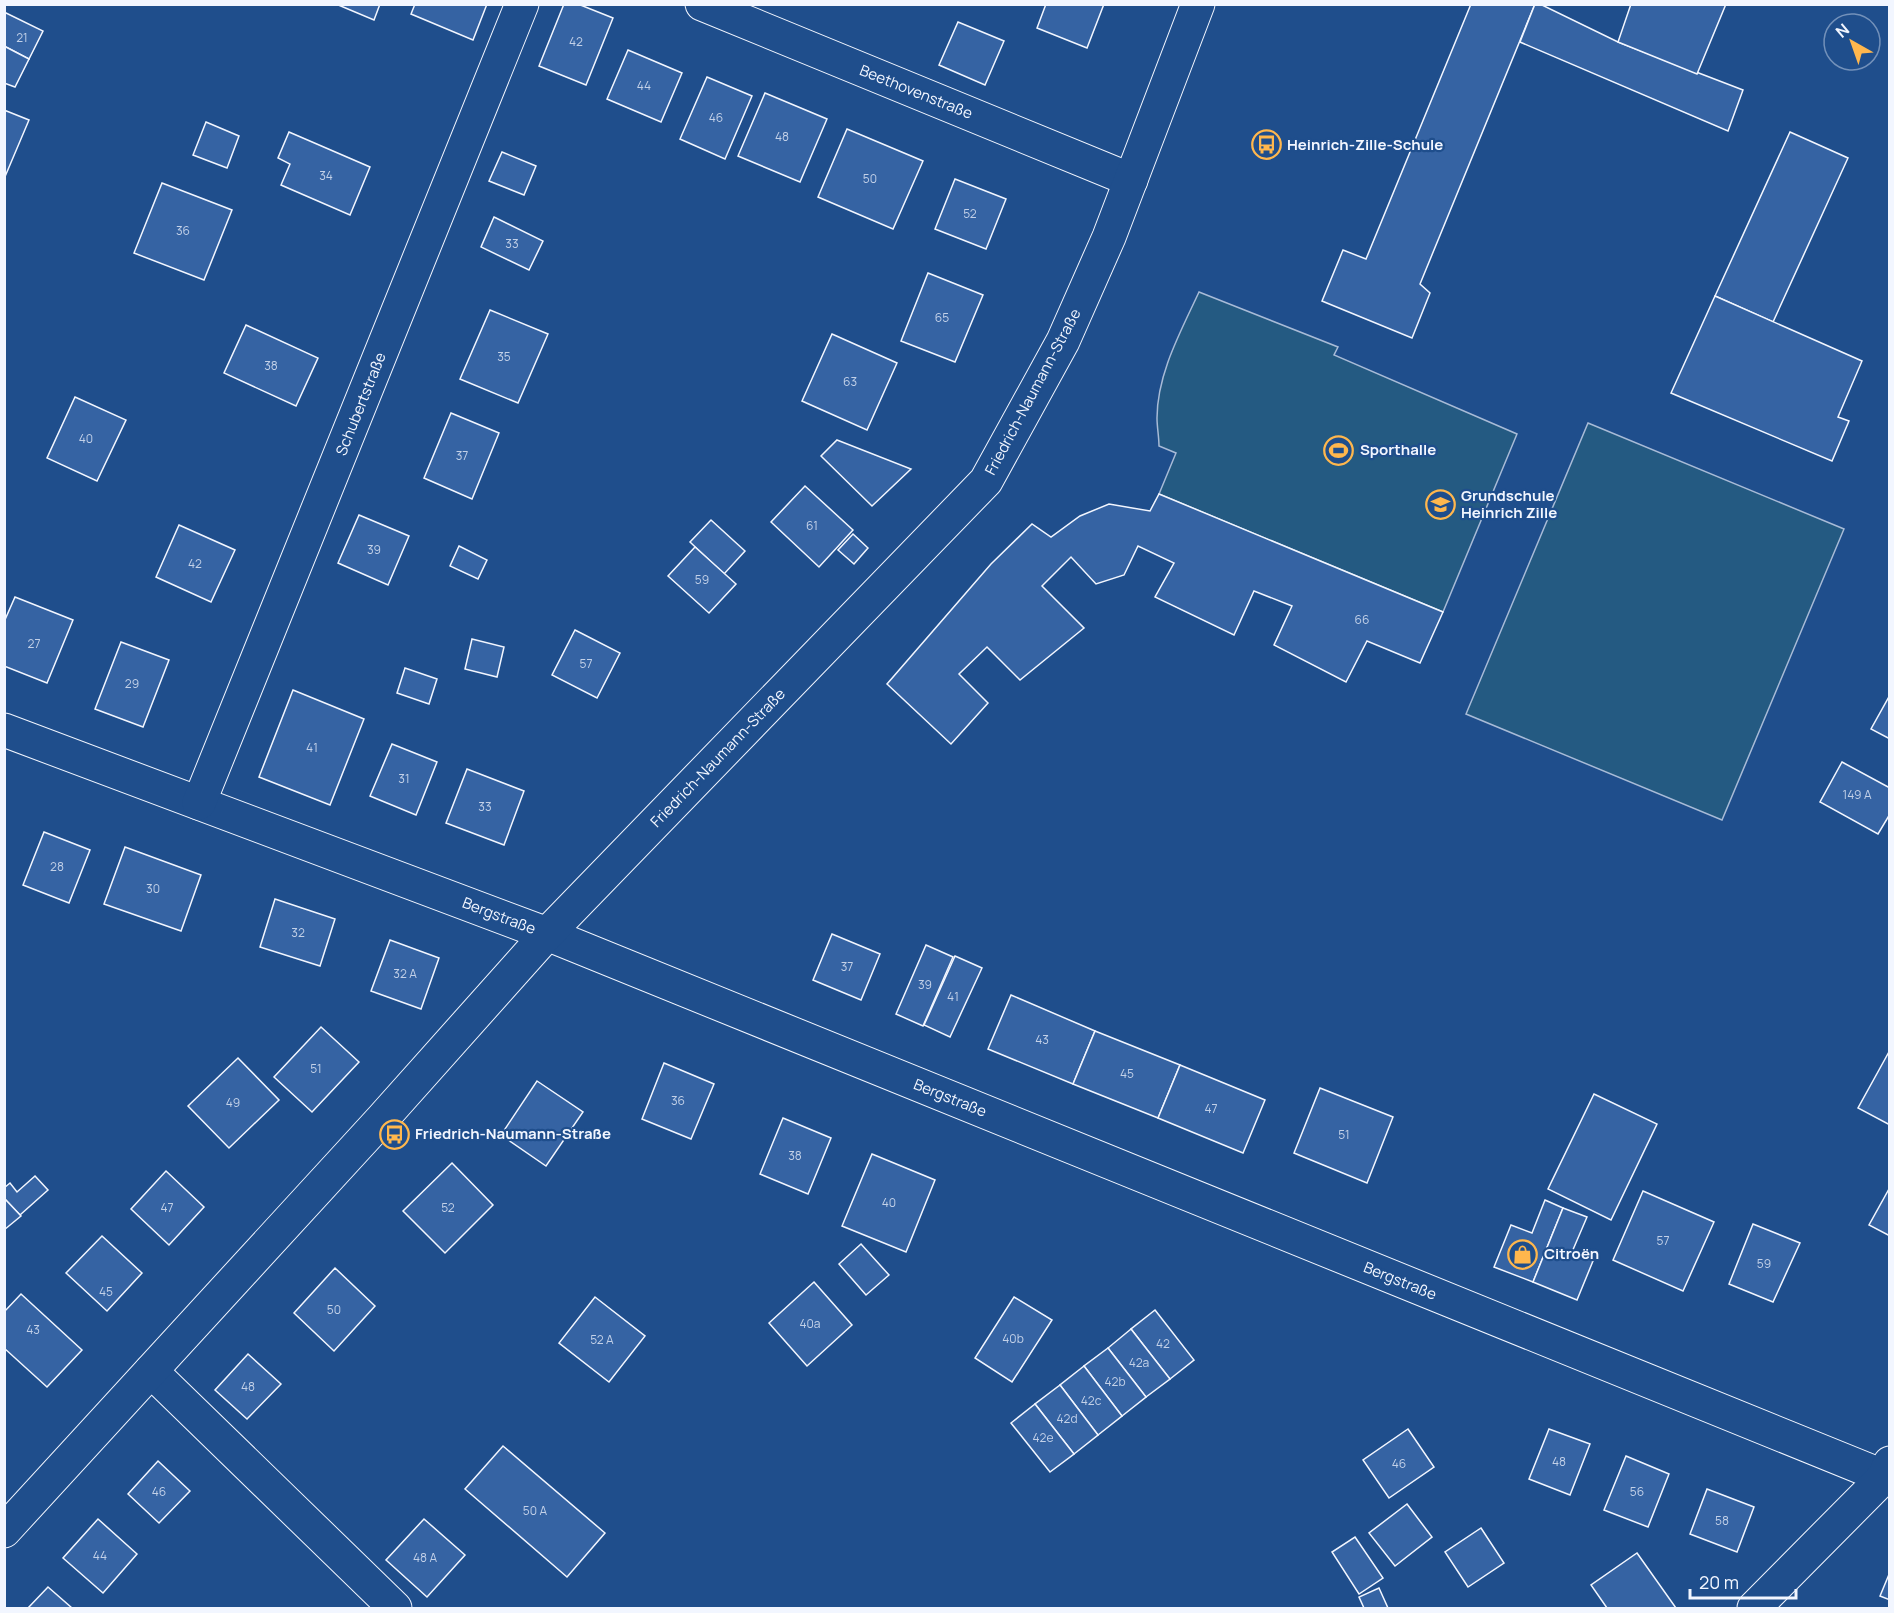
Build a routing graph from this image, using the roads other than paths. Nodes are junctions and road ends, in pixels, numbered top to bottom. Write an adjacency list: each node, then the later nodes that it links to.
1 (522, 4): 6 (street, Schubertstraße)
2 (702, 4): 4 (street, Beethovenstraße)
3 (1198, 4): 4 (street, Friedrich-Naumann-Straße)
4 (1131, 180): 7 (street, Friedrich-Naumann-Straße)
5 (4, 730): 6 (street, Bergstraße)
6 (199, 803): 7 (street, Bergstraße)
7 (547, 934): 8 (street, Friedrich-Naumann-Straße); 9 (street, Bergstraße)
8 (151, 1371): 10 (street, Friedrich-Naumann-Straße); 11 (street)
9 (1888, 1473): 12 (street)
10 (4, 1531)
11 (395, 1608)
12 (1754, 1608)

